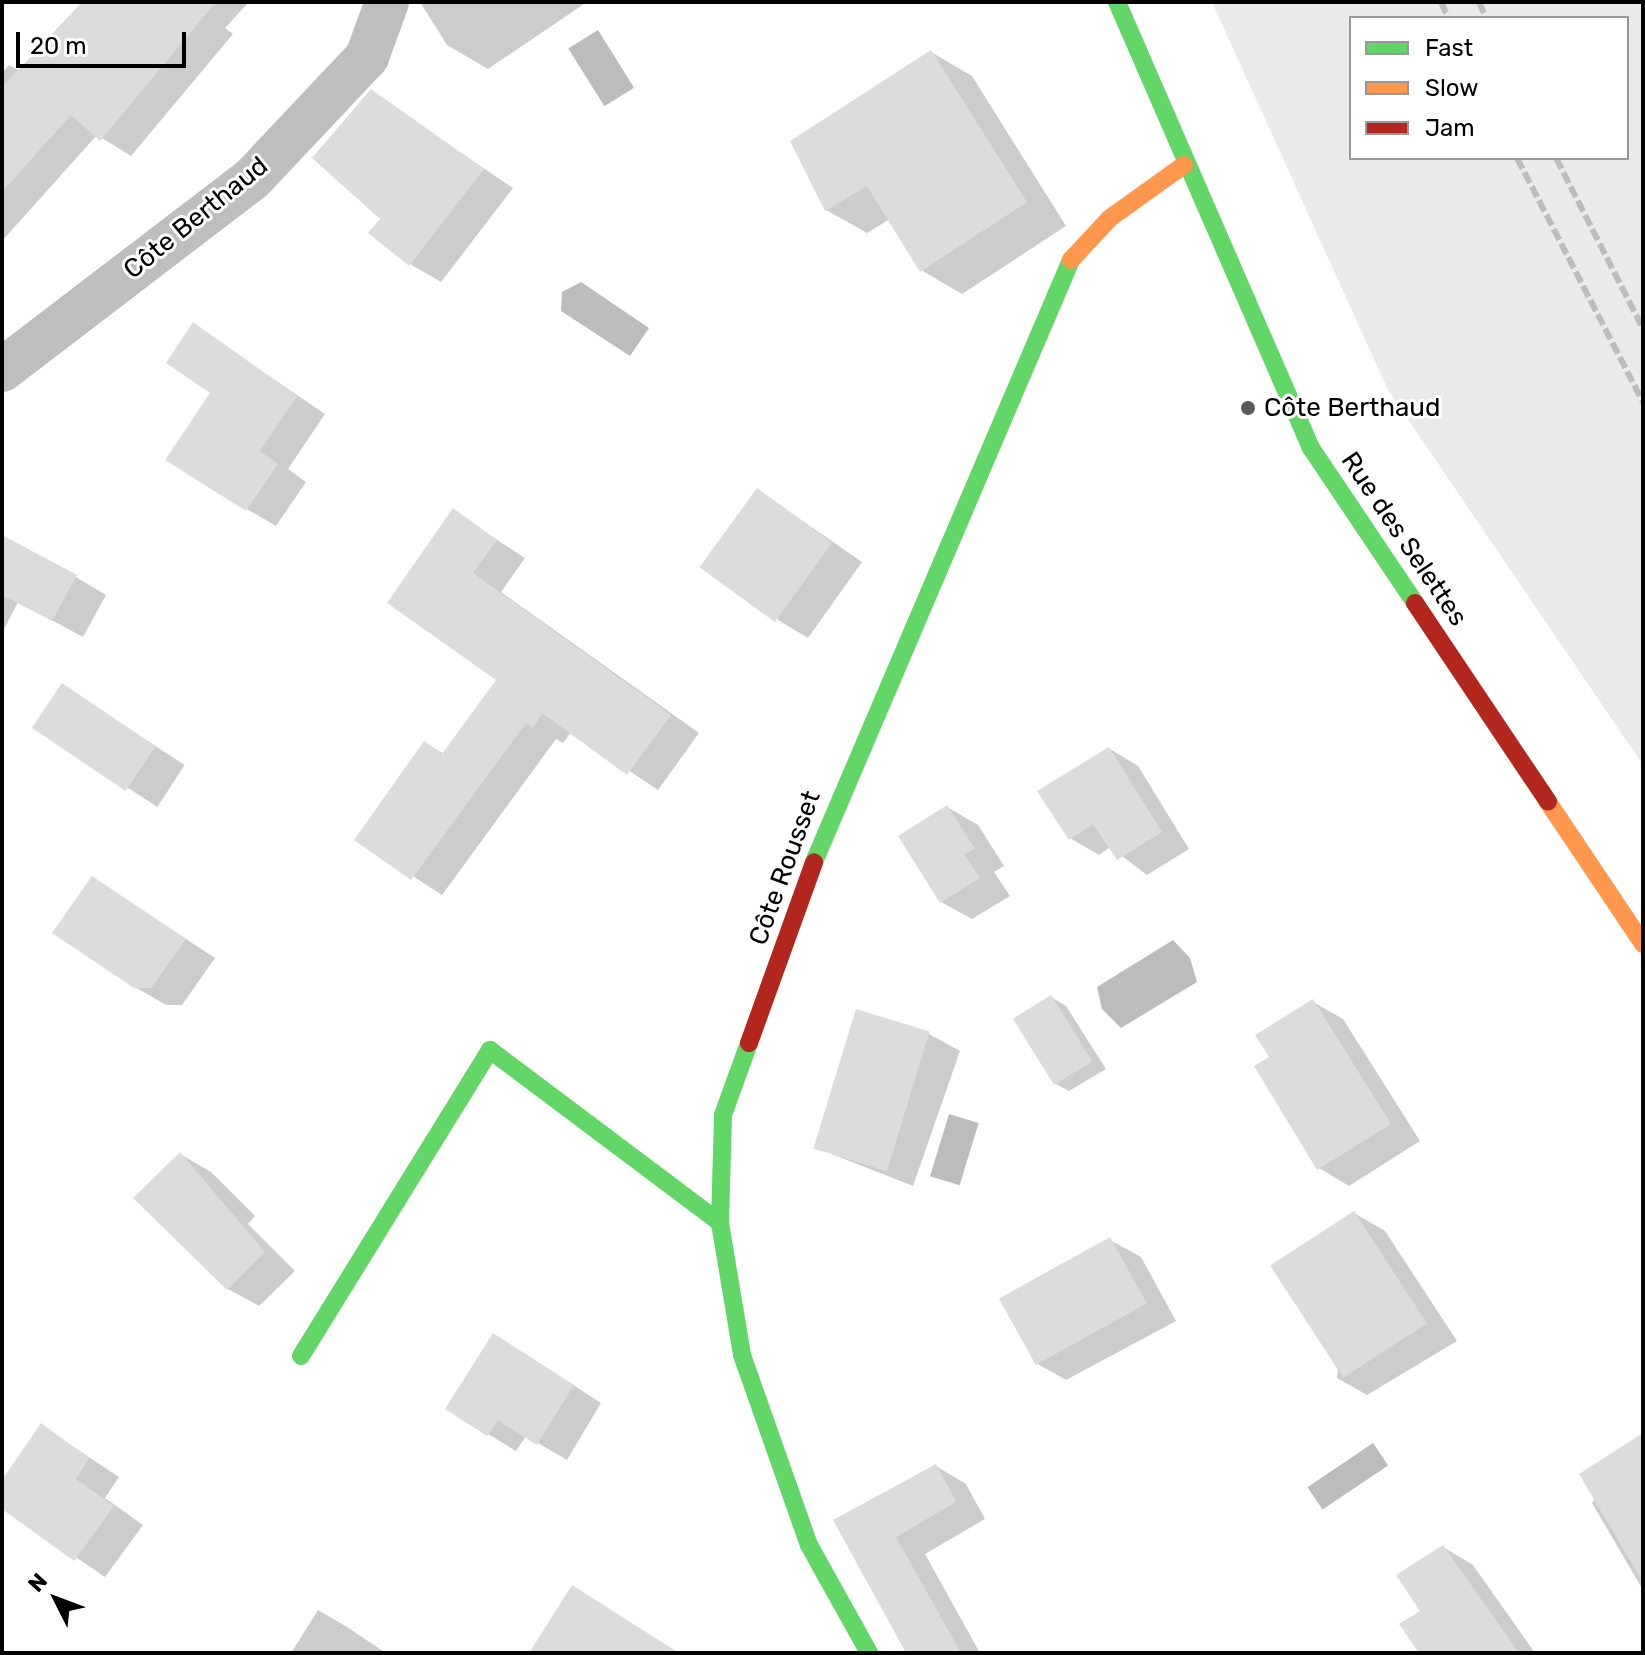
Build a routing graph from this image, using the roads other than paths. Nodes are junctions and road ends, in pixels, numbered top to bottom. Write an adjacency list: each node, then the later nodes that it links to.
1 (387, 2): 4 (street, Côte Berthaud)
2 (1117, 2): 3 (street, Rue des Selettes)
3 (1184, 165): 5 (street, Rue des Selettes); 6 (street, Côte Rousset)
4 (2, 370)
5 (1643, 944)
6 (720, 1223): 7 (street); 8 (street, Côte Rousset)
7 (301, 1356)
8 (869, 1653)

